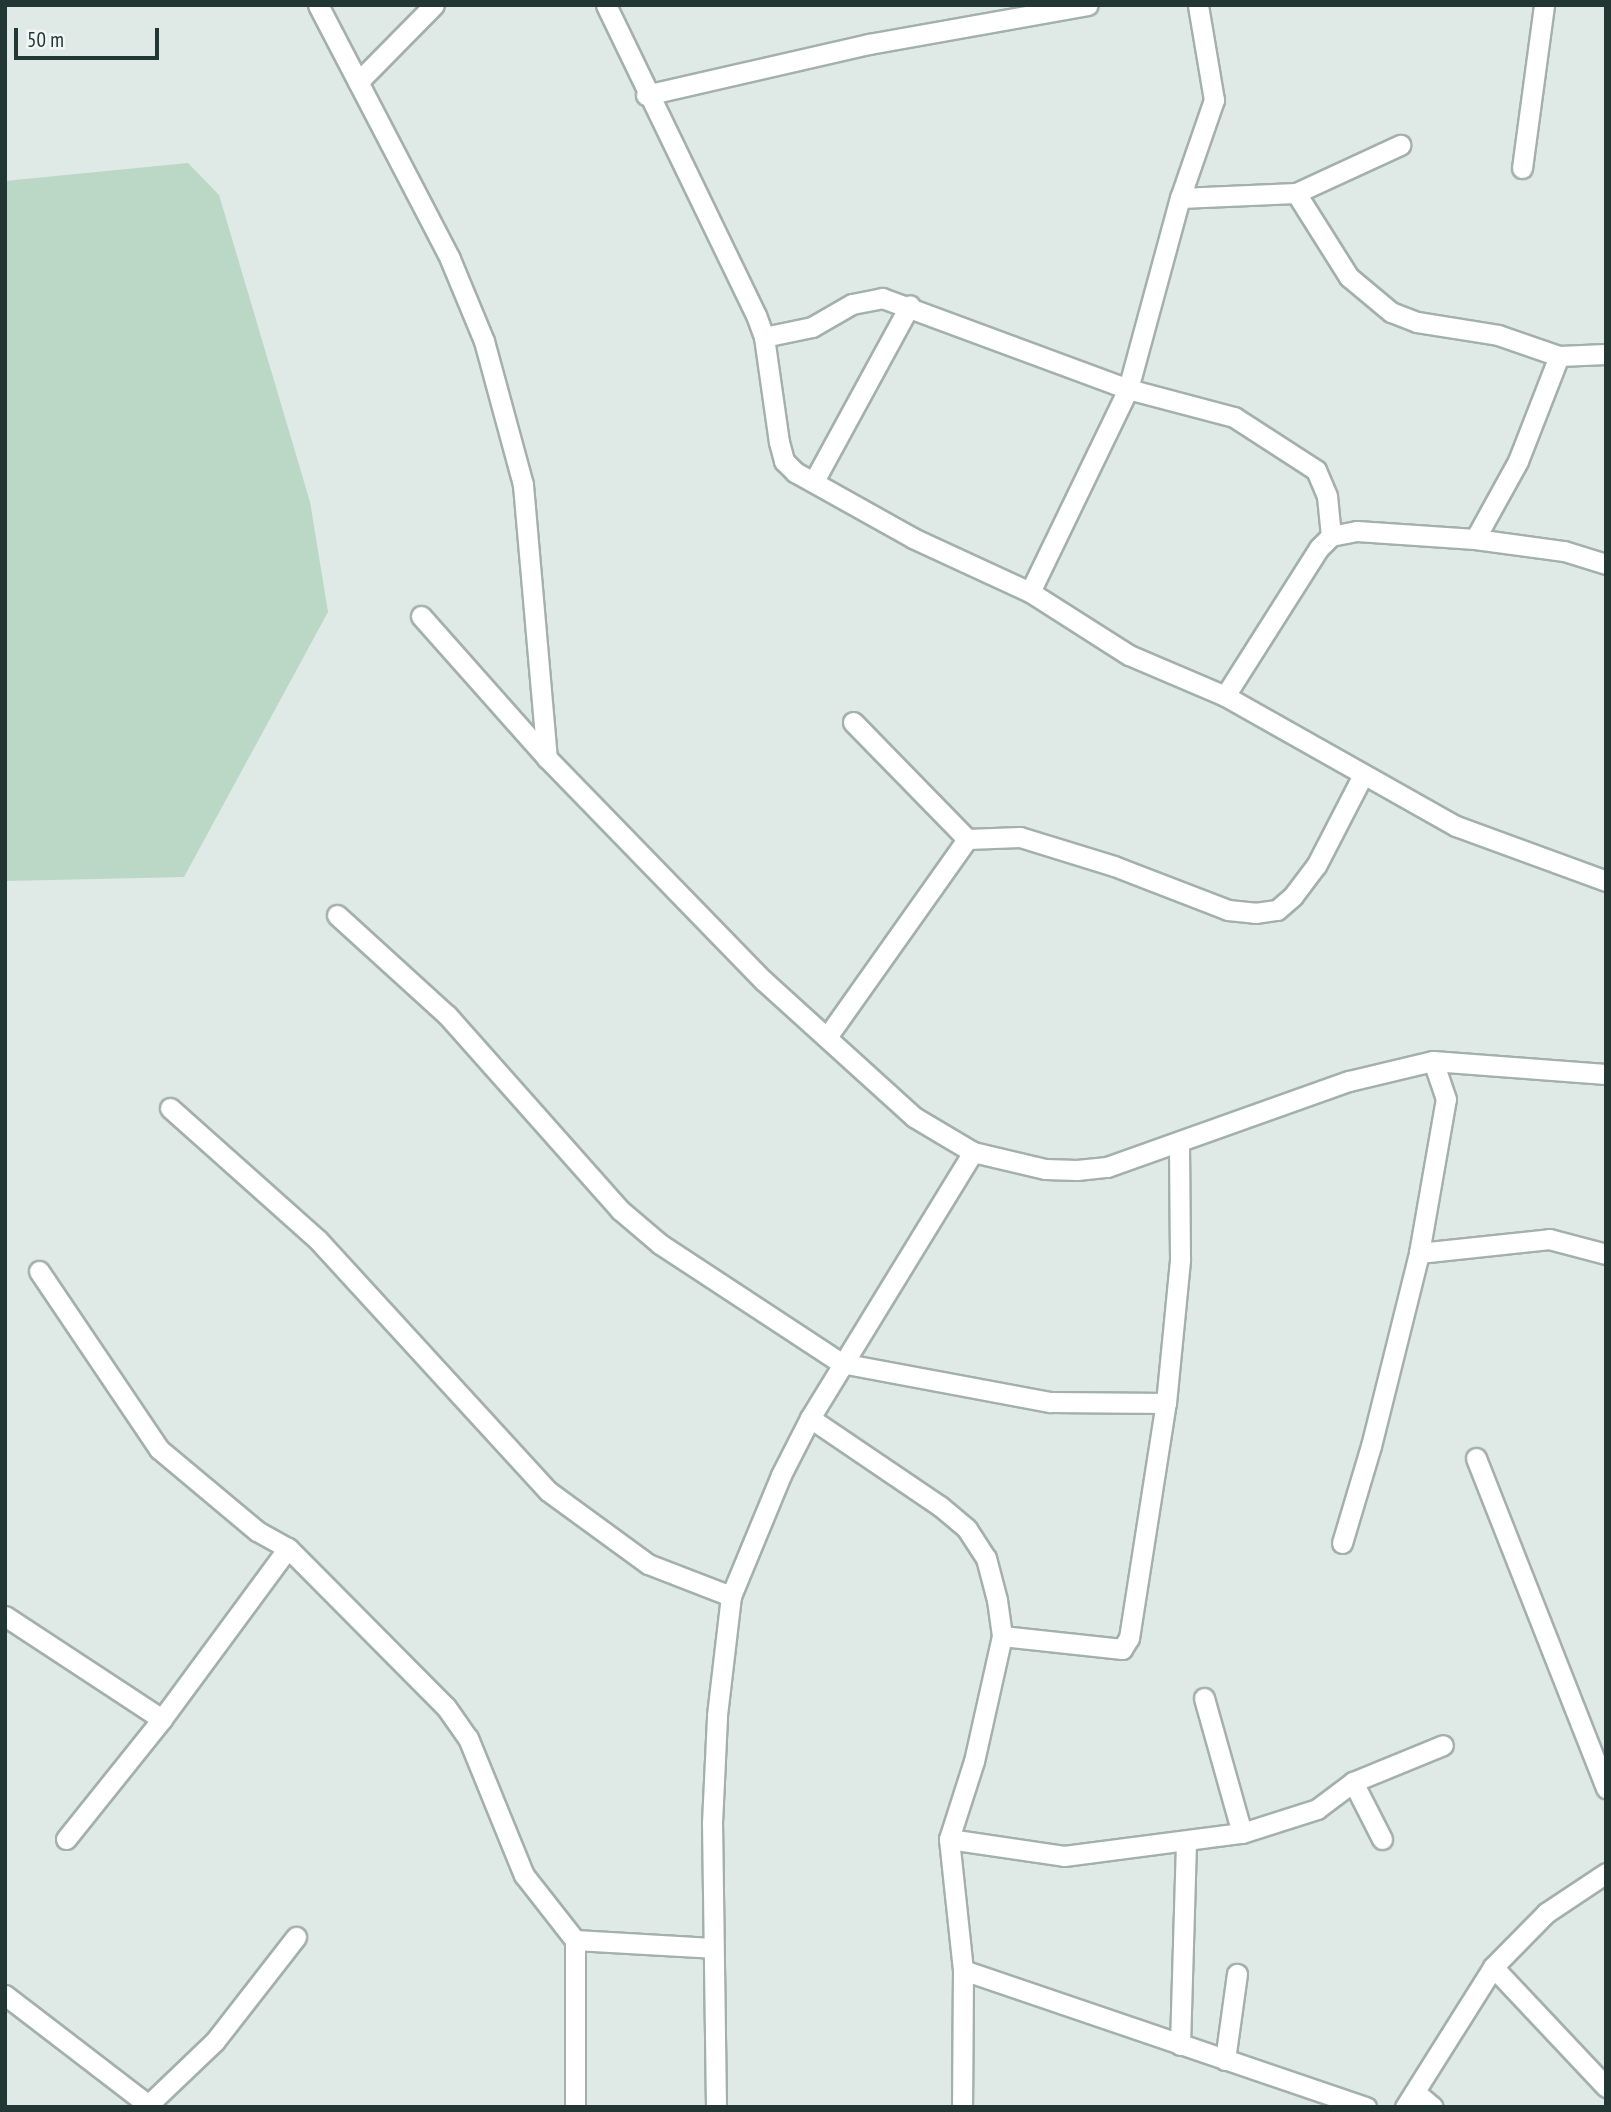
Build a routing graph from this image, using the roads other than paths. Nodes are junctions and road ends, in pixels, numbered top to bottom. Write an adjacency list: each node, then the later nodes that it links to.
1 (318, 5): 7 (street)
2 (434, 5): 7 (street)
3 (606, 5): 8 (street)
4 (1087, 5): 8 (street)
5 (1198, 5): 12 (street)
6 (1544, 5): 10 (street)
7 (358, 82): 26 (street)
8 (646, 95): 14 (street)
9 (1399, 145): 11 (street)
10 (1522, 168)
11 (1296, 193): 12 (street); 16 (street)
12 (1180, 198): 17 (street)
13 (911, 305): 14 (street); 17 (street); 18 (street)
14 (764, 337): 18 (street)
15 (1606, 354): 16 (street)
16 (1559, 356): 20 (street)
17 (1128, 389): 19 (street); 22 (street)
18 (814, 481): 22 (street)
19 (1331, 536): 20 (street); 24 (street)
20 (1475, 540): 21 (street)
21 (1606, 564)
22 (1030, 592): 24 (street)
23 (421, 616): 26 (street)
24 (1224, 696): 27 (street)
25 (853, 722): 28 (street)
26 (548, 758): 31 (street)
27 (1362, 777): 28 (street); 29 (street)
28 (967, 839): 31 (street)
29 (1606, 881)
30 (337, 915): 40 (street)
31 (827, 1037): 36 (street)
32 (1433, 1061): 33 (street); 35 (street); 37 (street)
33 (1606, 1074)
34 (170, 1108): 46 (street)
35 (1179, 1143): 36 (street); 41 (street)
36 (973, 1152): 40 (street)
37 (1419, 1253): 38 (street); 44 (street)
38 (1606, 1254)
39 (39, 1271): 45 (street)
40 (841, 1363): 41 (street); 42 (street)
41 (1166, 1403): 48 (street)
42 (810, 1418): 46 (street); 48 (street)
43 (1476, 1458): 53 (street)
44 (1342, 1543)
45 (288, 1548): 50 (street); 61 (street)
46 (731, 1596): 62 (street)
47 (5, 1616): 50 (street)
48 (1002, 1636): 56 (street)
49 (1204, 1698): 54 (street)
50 (162, 1719): 55 (street)
51 (1443, 1745): 52 (street)
52 (1353, 1782): 54 (street); 57 (street)
53 (1606, 1788)
54 (1242, 1833): 58 (street)
55 (66, 1839)
56 (949, 1839): 58 (street); 64 (street)
57 (1382, 1839)
58 (1185, 1841): 67 (street)
59 (1606, 1873): 63 (street)
60 (296, 1937): 71 (street)
61 (575, 1940): 62 (street); 72 (street)
62 (712, 1948): 73 (street)
63 (1493, 1967): 69 (street); 70 (street)
64 (963, 1970): 67 (street); 74 (street)
65 (1237, 1974): 68 (street)
66 (5, 1995): 71 (street)
67 (1180, 2045): 68 (street)
68 (1225, 2060): 75 (street)
69 (1606, 2087)
70 (1410, 2100): 76 (street)
71 (148, 2106)
72 (575, 2107)
73 (716, 2107)
74 (962, 2107)
75 (1366, 2107)
76 (1433, 2107)

